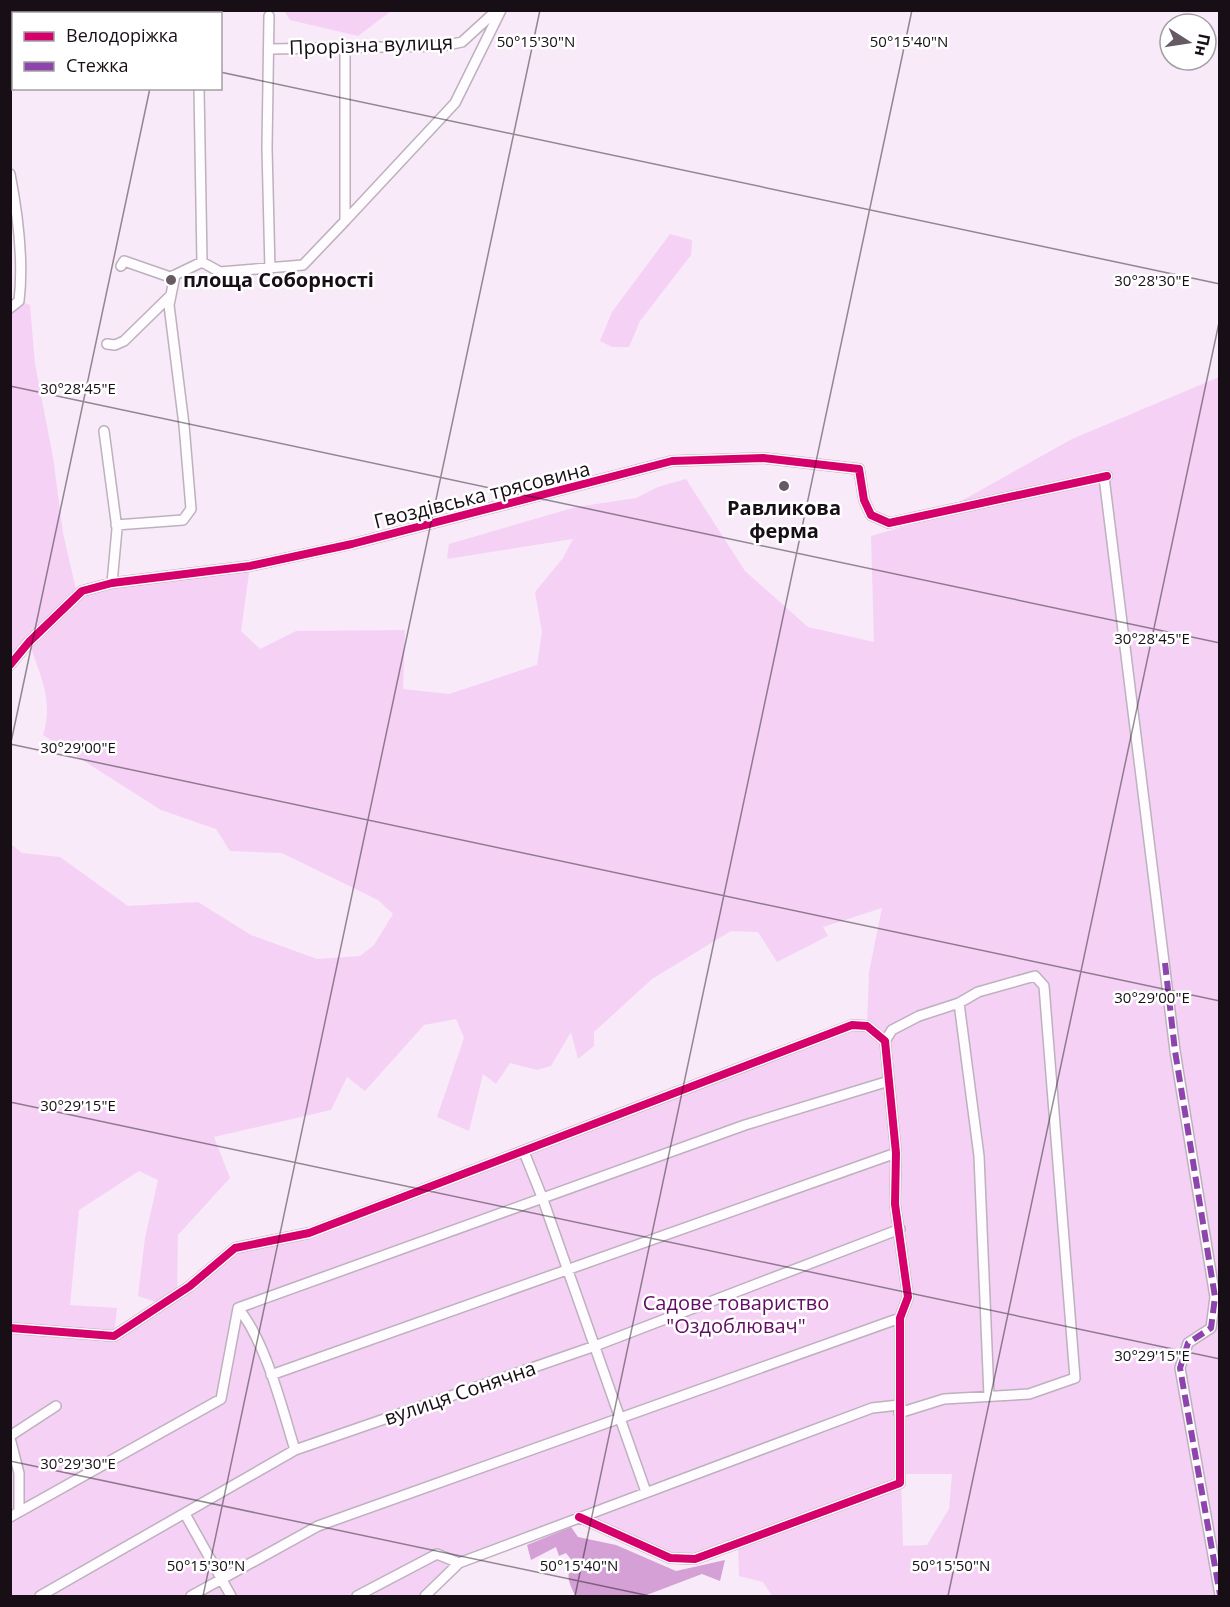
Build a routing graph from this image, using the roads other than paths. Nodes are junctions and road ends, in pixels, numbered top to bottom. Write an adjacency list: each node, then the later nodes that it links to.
1 (499, 10): 3 (street, Прорізна вулиця); 7 (street)
2 (269, 16): 4 (street)
3 (345, 49): 4 (street, Прорізна вулиця); 7 (street)
4 (270, 50): 10 (street)
5 (199, 90): 9 (street)
6 (10, 174): 13 (street)
7 (345, 221): 10 (street)
8 (122, 263): 11 (street)
9 (203, 263): 10 (street); 11 (street)
10 (270, 270)
11 (175, 276): 12 (street)
12 (170, 296): 14 (street); 16 (street)
13 (10, 308)
14 (107, 344)
15 (104, 431): 16 (street)
16 (116, 525): 17 (street)
17 (112, 583): 18 (street, Гвоздівська трясовина); 44 (street, Гвоздівська трясовина)
18 (10, 665)
19 (959, 1003): 20 (street); 32 (street); 32 (street)
20 (885, 1041): 21 (street); 22 (street)
21 (889, 1081): 23 (street); 24 (street)
22 (524, 1152): 24 (street); 29 (street)
23 (896, 1153): 25 (street); 26 (street)
24 (542, 1197): 26 (street); 27 (street)
25 (900, 1229): 28 (street); 30 (street, вулиця Сонячна)
26 (568, 1270): 30 (street); 31 (street)
27 (238, 1308): 31 (street); 40 (street)
28 (900, 1318): 34 (street); 35 (street)
29 (10, 1328)
30 (595, 1346): 35 (street); 37 (street, вулиця Сонячна)
31 (271, 1375): 37 (street)
32 (989, 1396): 34 (street)
33 (56, 1406): 36 (street)
34 (899, 1409): 38 (street); 41 (street)
35 (619, 1418): 38 (street); 43 (street)
36 (10, 1437): 40 (street)
37 (295, 1450): 39 (street, вулиця Сонячна)
38 (646, 1492): 41 (street)
39 (184, 1514): 43 (street); 45 (street, вулиця Сонячна)
40 (15, 1515)
41 (579, 1517): 42 (street)
42 (459, 1563): 48 (street); 49 (street)
43 (221, 1580): 46 (street); 47 (street)
44 (1220, 1595)
45 (40, 1596)
46 (191, 1596)
47 (231, 1596)
48 (357, 1596)
49 (425, 1596)

